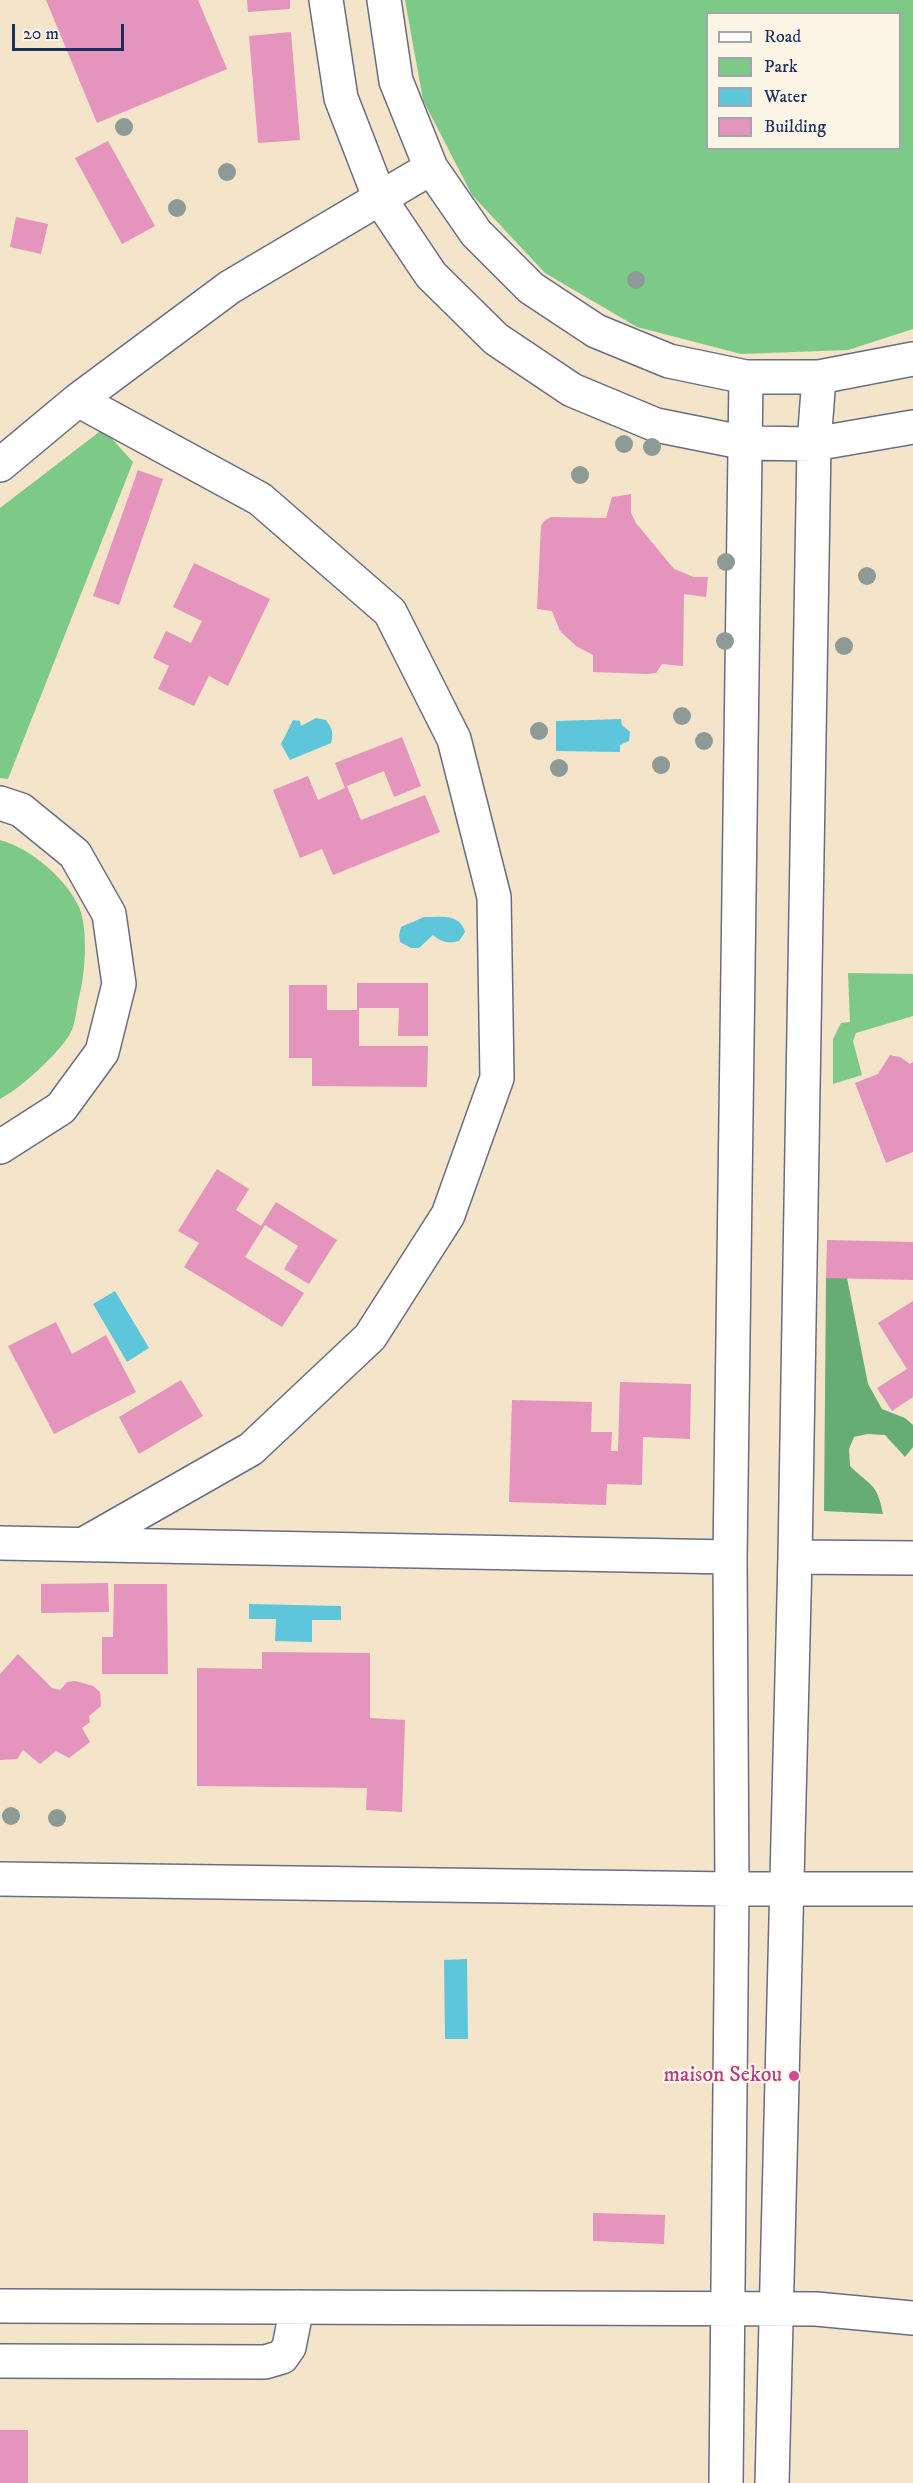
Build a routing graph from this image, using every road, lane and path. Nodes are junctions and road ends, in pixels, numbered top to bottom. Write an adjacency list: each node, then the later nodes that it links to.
1 (327, 0): 4 (street)
2 (384, 0): 3 (street)
3 (431, 168): 4 (street); 6 (street)
4 (380, 199): 8 (street); 10 (street)
5 (913, 359): 7 (street)
6 (746, 377): 7 (street); 10 (street)
7 (819, 377): 11 (street)
8 (78, 400): 12 (street); 16 (street)
9 (913, 427): 11 (street)
10 (746, 442): 11 (street); 17 (street)
11 (814, 444): 18 (street)
12 (0, 465)
13 (0, 803): 14 (street)
14 (0, 1147)
15 (0, 1543): 16 (street)
16 (84, 1544): 17 (street)
17 (730, 1557): 22 (street)
18 (795, 1557): 19 (street); 21 (street)
19 (913, 1558)
20 (0, 1879): 22 (street)
21 (787, 1887): 22 (street); 23 (street); 27 (street)
22 (732, 1889): 26 (street)
23 (913, 1889)
24 (0, 2306): 25 (street)
25 (297, 2307): 26 (street); 29 (street)
26 (726, 2308): 27 (street); 30 (street)
27 (775, 2309): 28 (street); 31 (street)
28 (913, 2318)
29 (0, 2361)
30 (726, 2483)
31 (772, 2483)

